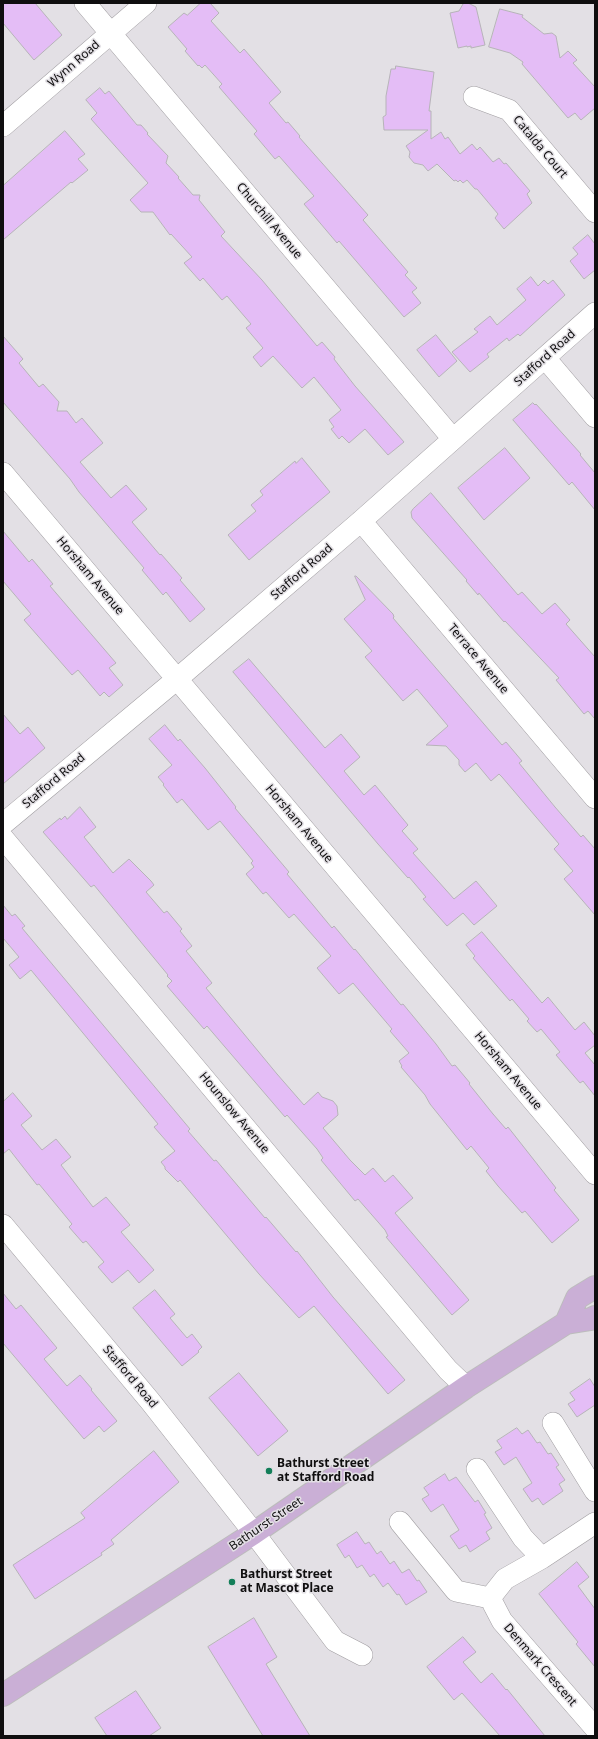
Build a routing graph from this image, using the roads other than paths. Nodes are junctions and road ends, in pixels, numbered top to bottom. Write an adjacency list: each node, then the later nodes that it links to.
1 (85, 3): 3 (street, Churchill Avenue)
2 (146, 3): 3 (street, Wynn Road)
3 (111, 33): 5 (street, Wynn Road); 10 (street, Churchill Avenue)
4 (474, 98): 6 (street, Catalda Court)
5 (3, 126)
6 (595, 212)
7 (595, 313): 8 (street, Stafford Road)
8 (545, 358): 9 (street); 10 (street, Stafford Road)
9 (595, 417)
10 (453, 439): 12 (street, Stafford Road)
11 (3, 473): 13 (street, Horsham Avenue)
12 (361, 521): 13 (street, Stafford Road); 14 (street, Terrace Avenue)
13 (176, 679): 15 (street, Stafford Road); 17 (street, Horsham Avenue)
14 (595, 798)
15 (3, 824)
16 (3, 838): 22 (street, Hounslow Avenue)
17 (595, 1174)
18 (4, 1228): 28 (street, Stafford Road)
19 (595, 1287): 21 (main road)
20 (595, 1317): 21 (main road, Bathurst Street)
21 (566, 1323): 22 (main road, Bathurst Street)
22 (466, 1387): 28 (main road, Bathurst Street)
23 (553, 1423): 25 (street)
24 (477, 1469): 29 (street)
25 (595, 1491)
26 (400, 1522): 30 (street)
27 (595, 1523): 29 (street)
28 (254, 1533): 31 (street, Stafford Road); 32 (main road, Bathurst Street)
29 (542, 1558): 30 (street)
30 (490, 1598): 33 (street, Denmark Crescent)
31 (362, 1655)
32 (3, 1695)
33 (595, 1728)

